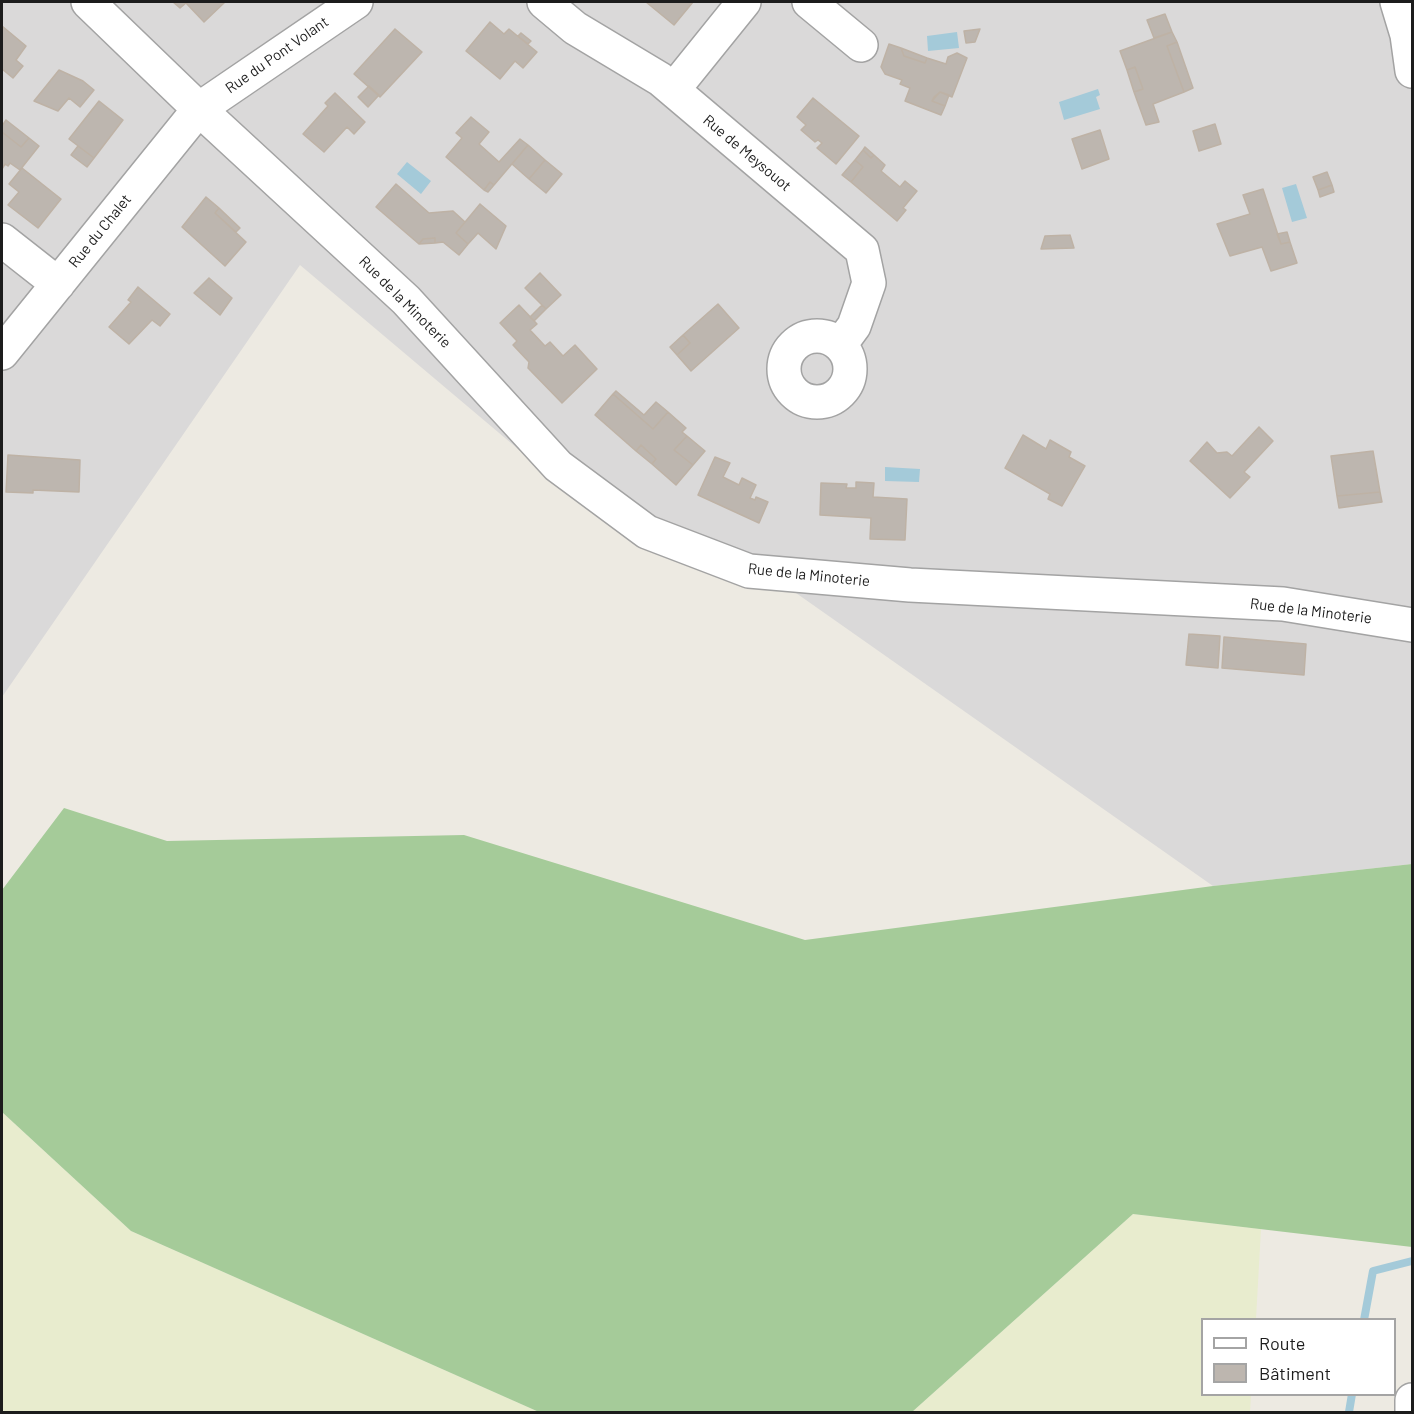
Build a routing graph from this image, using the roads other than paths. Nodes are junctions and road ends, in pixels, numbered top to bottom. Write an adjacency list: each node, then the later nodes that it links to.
1 (88, 2): 10 (street, Rue de la Minoterie)
2 (356, 2): 10 (street, Rue du Pont Volant)
3 (544, 2): 9 (street, Rue de Meysouot)
4 (744, 2): 9 (street)
5 (809, 2): 7 (street)
6 (1397, 2): 8 (street)
7 (861, 45)
8 (1413, 71)
9 (673, 90): 13 (street, Rue de Meysouot)
10 (199, 109): 12 (street, Rue du Chalet); 15 (street, Rue de la Minoterie)
11 (2, 240): 12 (street)
12 (58, 284): 14 (street, Rue du Chalet)
13 (840, 345)
14 (2, 353)
15 (1413, 625)
16 (1413, 1400): 17 (street)
17 (1412, 1413)

